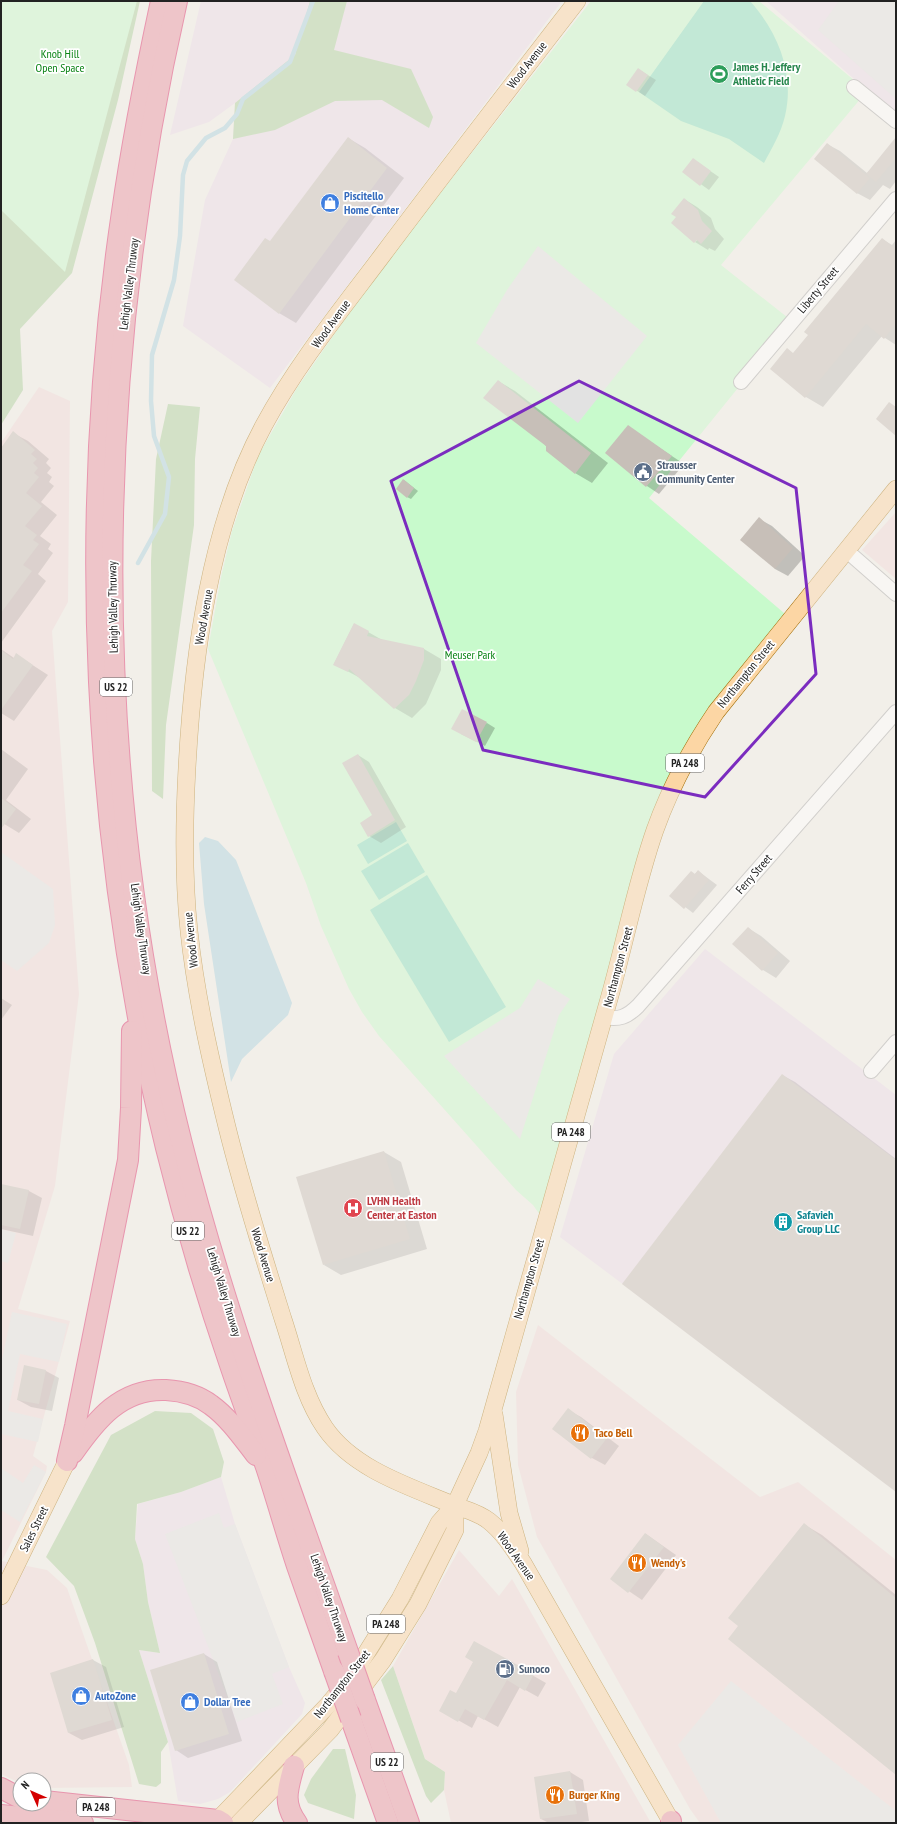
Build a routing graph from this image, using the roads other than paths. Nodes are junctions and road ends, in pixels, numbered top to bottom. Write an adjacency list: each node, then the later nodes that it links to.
1 (161, 1): 12 (highway, Lehigh Valley Thruway / US 22)
2 (177, 1): 35 (highway, Lehigh Valley Thruway / US 22, bridge)
3 (577, 1): 19 (main road, Wood Avenue)
4 (854, 87): 5 (street)
5 (896, 121)
6 (896, 199): 7 (street, Liberty Street)
7 (741, 382)
8 (896, 489): 9 (main road, Northampton Street / PA 248)
9 (847, 551): 10 (street); 13 (main road, Northampton Street / PA 248)
10 (896, 594)
11 (896, 712): 13 (street, Ferry Street)
12 (133, 989): 17 (highway); 18 (highway, Lehigh Valley Thruway / US 22)
13 (604, 1017): 16 (main road, Northampton Street / PA 248)
14 (896, 1042): 15 (street)
15 (871, 1071)
16 (493, 1409): 19 (main road, Northampton Street / PA 248); 20 (main road)
17 (67, 1461): 18 (highway); 21 (main road, Sales Street)
18 (266, 1468): 34 (highway, Lehigh Valley Thruway / US 22, bridge)
19 (456, 1505): 20 (main road, Wood Avenue); 22 (main road, Northampton Street / PA 248); 29 (main road, Northampton Street / PA 248)
20 (523, 1563): 30 (main road, Wood Avenue)
21 (1, 1596)
22 (294, 1766): 32 (main road, Northampton Street / PA 248); 33 (highway)
23 (1, 1788): 24 (highway)
24 (12, 1794)
25 (1, 1797): 26 (highway)
26 (12, 1798)
27 (52, 1802): 29 (highway, PA 248)
28 (1, 1815): 31 (highway, PA 248)
29 (219, 1822)
30 (672, 1822)
31 (83, 1823)
32 (239, 1823)
33 (297, 1823)
34 (388, 1823)
35 (409, 1823)

